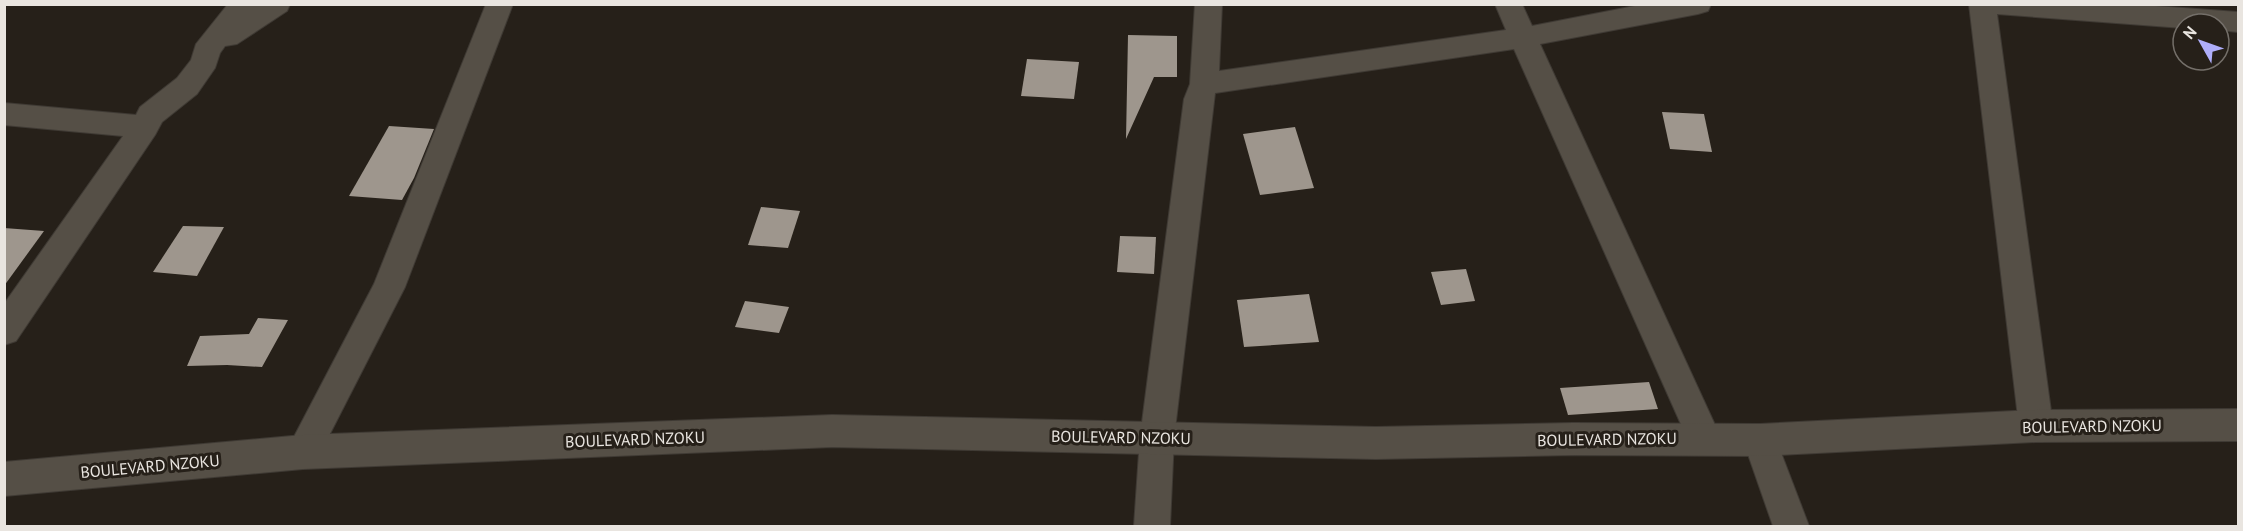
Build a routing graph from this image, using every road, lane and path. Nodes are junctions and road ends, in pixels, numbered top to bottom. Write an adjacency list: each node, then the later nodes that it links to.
1 (243, 4): 10 (street)
2 (277, 4): 10 (street)
3 (500, 4): 20 (street)
4 (1209, 4): 11 (street)
5 (1508, 4): 9 (street)
6 (1698, 4): 9 (street)
7 (1983, 4): 8 (street); 16 (street)
8 (2238, 22)
9 (1522, 38): 11 (street); 18 (street)
10 (206, 51): 13 (street)
11 (1204, 84): 17 (street)
12 (4, 114): 13 (street)
13 (145, 127): 14 (street)
14 (4, 331)
15 (2238, 425): 16 (street, BOULEVARD NZOKU)
16 (2036, 426): 19 (street, BOULEVARD NZOKU)
17 (1157, 438): 18 (street, BOULEVARD NZOKU); 20 (street, BOULEVARD NZOKU); 22 (street)
18 (1704, 438): 19 (street, BOULEVARD NZOKU)
19 (1760, 440): 23 (street)
20 (303, 452): 21 (street, BOULEVARD NZOKU)
21 (4, 478)
22 (1152, 526)
23 (1791, 526)

